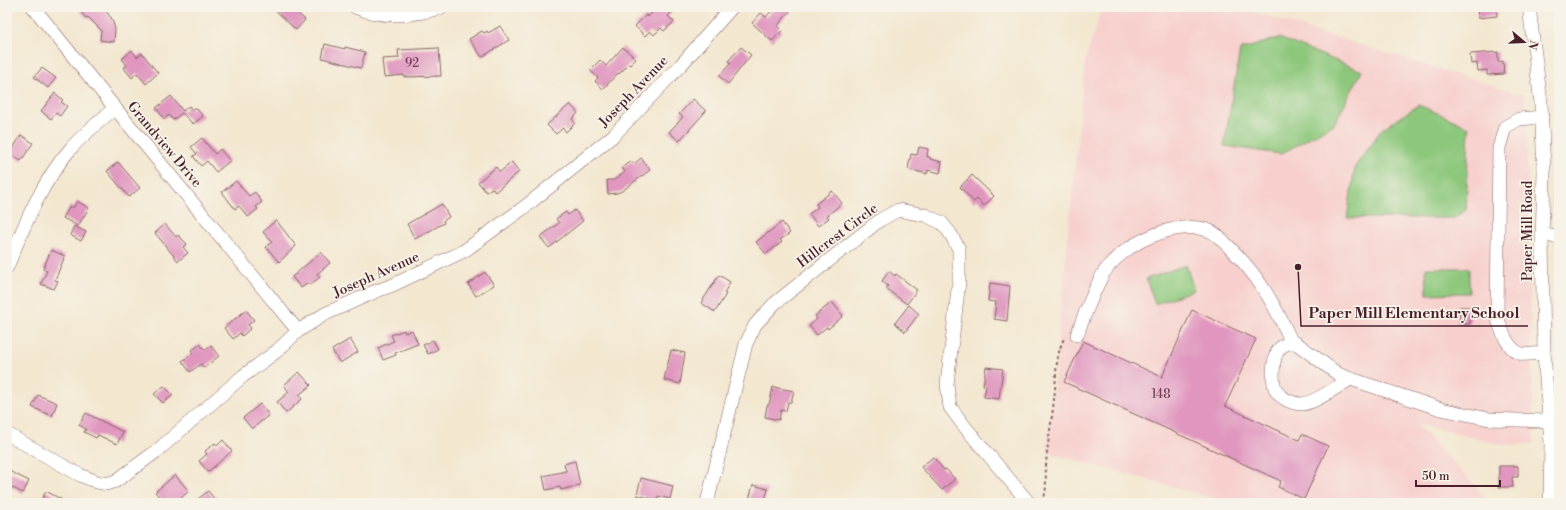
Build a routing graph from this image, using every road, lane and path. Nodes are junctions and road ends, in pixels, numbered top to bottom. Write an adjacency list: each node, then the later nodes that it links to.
1 (33, 7): 6 (street)
2 (355, 7): 3 (street)
3 (442, 7)
4 (732, 7): 11 (street, Joseph Avenue)
5 (1529, 7): 7 (street, Paper Mill Road)
6 (115, 108): 10 (street, Grandview Drive); 11 (street, Grandview Drive)
7 (1542, 117): 8 (street, Paper Mill Road); 14 (street)
8 (1542, 234): 9 (street); 14 (street, Paper Mill Road)
9 (1559, 238)
10 (7, 267)
11 (298, 331): 17 (street, Joseph Avenue)
12 (1077, 336): 13 (street); 18 (path)
13 (1292, 343): 15 (street); 15 (street)
14 (1544, 353): 16 (street, Paper Mill Road)
15 (1351, 379): 16 (street)
16 (1549, 421): 21 (street, Paper Mill Road)
17 (7, 434)
18 (1042, 502)
19 (707, 503): 20 (street, Hillcrest Circle)
20 (1029, 503)
21 (1550, 503)

